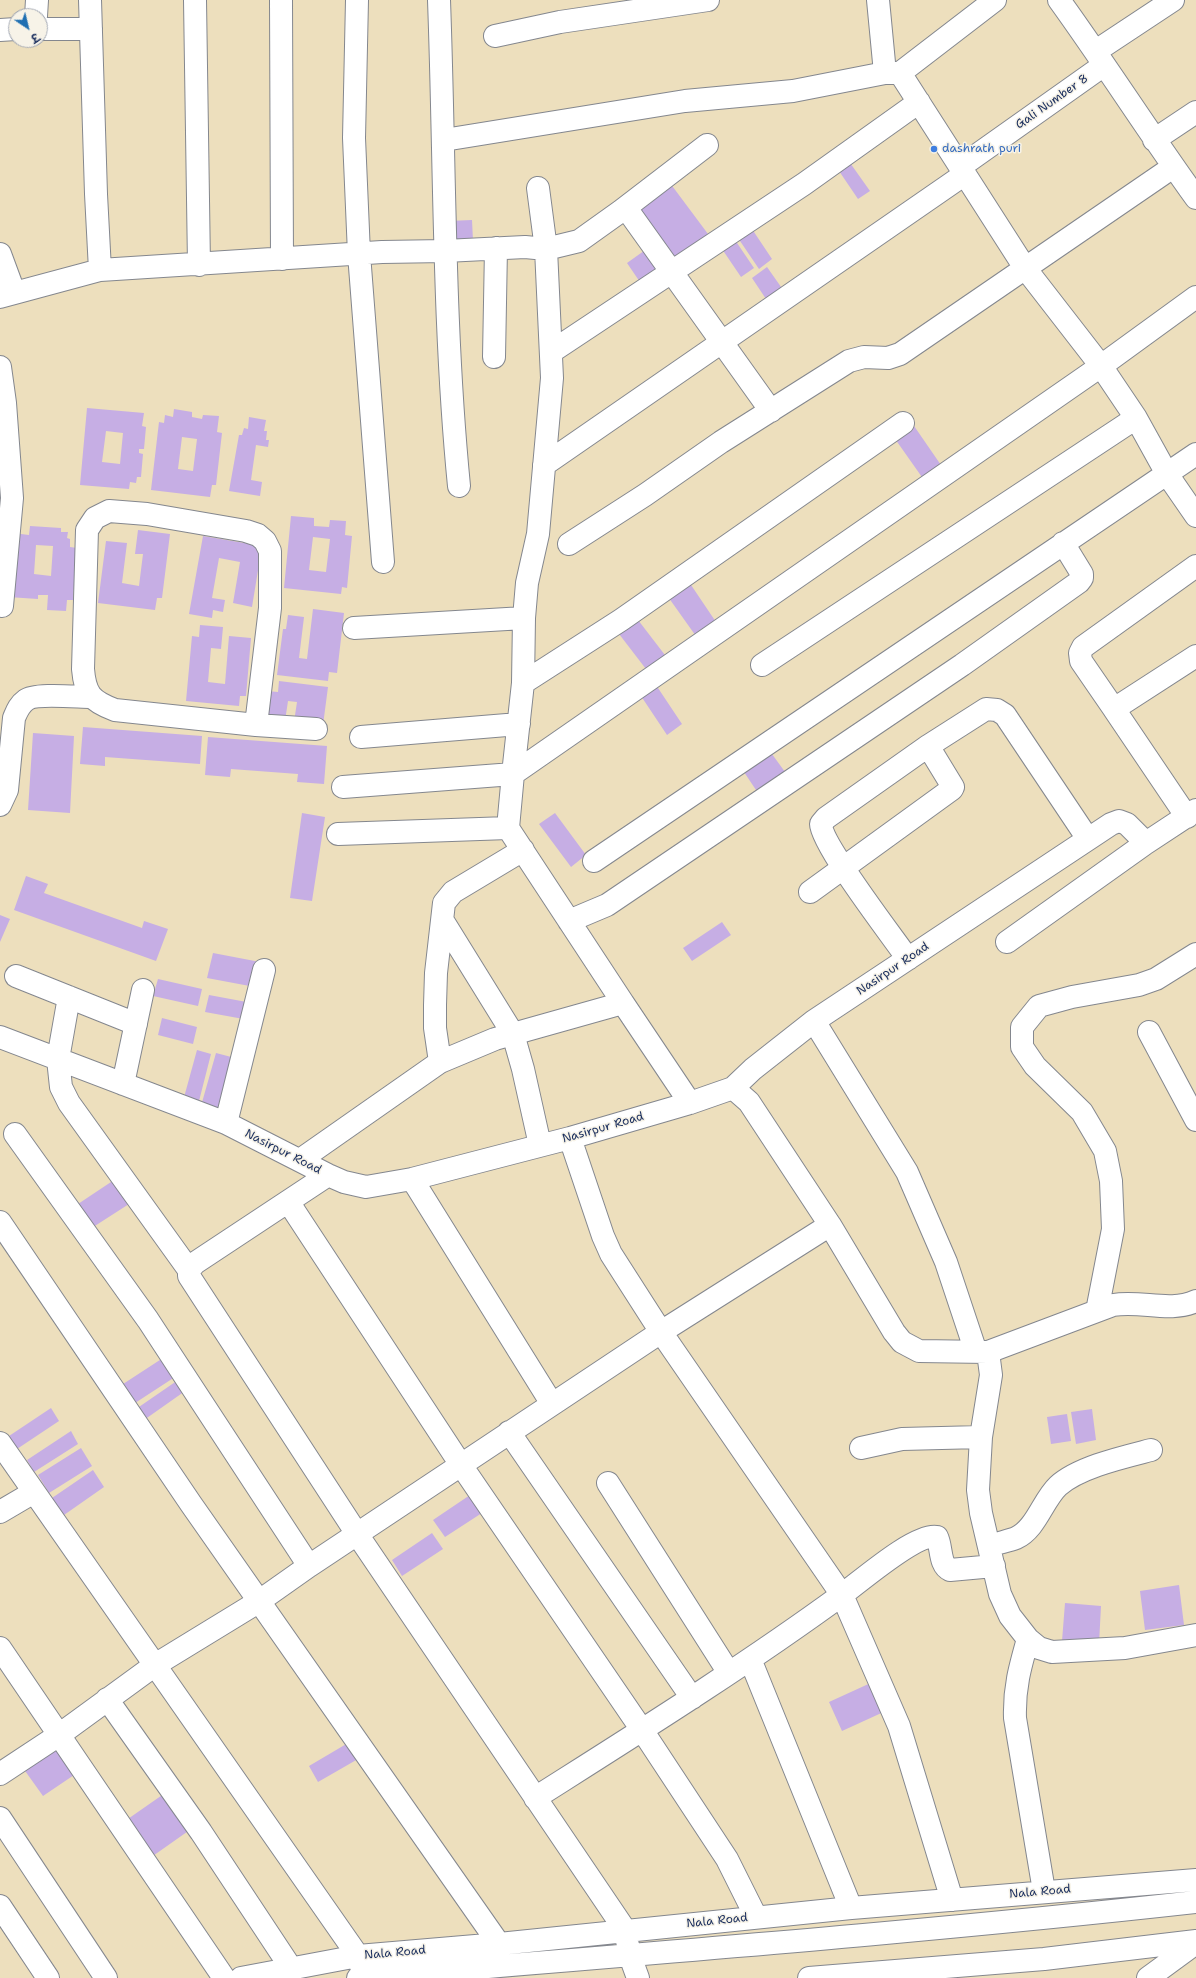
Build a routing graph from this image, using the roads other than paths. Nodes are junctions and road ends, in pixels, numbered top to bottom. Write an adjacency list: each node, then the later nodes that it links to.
1 (90, 0): 12 (street)
2 (195, 0): 32 (street)
3 (281, 0): 31 (street)
4 (357, 0): 30 (street)
5 (439, 0): 18 (street)
6 (708, 0): 13 (street)
7 (878, 0): 15 (street)
8 (995, 0): 15 (street)
9 (1059, 0): 14 (street)
10 (1173, 0): 14 (street, Gali Number 8)
11 (48, 29): 12 (street)
12 (91, 29): 34 (street)
13 (495, 36)
14 (1100, 58): 19 (street); 22 (street, Gali Number 8)
15 (892, 73): 16 (street); 18 (street)
16 (918, 102): 22 (street); 35 (street)
17 (1196, 112): 19 (street)
18 (444, 140): 28 (street)
19 (1154, 140): 21 (street)
20 (707, 145): 25 (street)
21 (1174, 167): 24 (street); 33 (street)
22 (962, 171): 33 (street); 38 (street, Gali Number 8)
23 (538, 188): 27 (street)
24 (1196, 198)
25 (626, 208): 27 (street); 35 (street)
26 (496, 248): 27 (street); 28 (street); 40 (street)
27 (546, 249): 39 (street)
28 (445, 252): 30 (street); 49 (street)
29 (0, 254): 36 (street)
30 (359, 254): 31 (street); 53 (street)
31 (282, 259): 32 (street)
32 (199, 265): 34 (street)
33 (1025, 268): 41 (street); 43 (street)
34 (100, 270): 36 (street)
35 (672, 272): 38 (street); 39 (street)
36 (7, 295)
37 (1196, 297): 41 (street)
38 (721, 343): 43 (street); 47 (street, Gali Number 8)
39 (551, 352): 47 (street)
40 (494, 357)
41 (1101, 366): 44 (street); 68 (street)
42 (0, 367): 55 (street)
43 (771, 411): 52 (street)
44 (1136, 418): 48 (street); 59 (street)
45 (903, 423): 60 (street)
46 (1196, 454): 48 (street)
47 (544, 465): 56 (street)
48 (1167, 474): 50 (street); 51 (street)
49 (459, 486)
50 (1196, 516)
51 (1063, 543): 77 (street); 81 (street)
52 (569, 544)
53 (383, 562)
54 (1196, 566): 62 (street)
55 (2, 606)
56 (524, 618): 57 (street); 60 (street)
57 (354, 628)
58 (1196, 656): 62 (street)
59 (762, 665)
60 (523, 683): 63 (street)
61 (91, 697): 64 (street); 64 (street); 70 (street)
62 (1114, 709): 71 (street)
63 (518, 724): 66 (street); 68 (street)
64 (256, 725): 65 (street)
65 (316, 729)
66 (361, 737)
67 (928, 746): 74 (street); 78 (street); 78 (street)
68 (513, 774): 69 (street); 72 (street)
69 (343, 787)
70 (0, 805)
71 (1191, 813): 75 (street)
72 (508, 828): 73 (street); 76 (street)
73 (338, 834)
74 (1088, 839): 75 (street, Nasirpur Road); 84 (street, Nasirpur Road)
75 (1146, 843): 82 (street)
76 (523, 850): 80 (street); 81 (street)
77 (594, 861)
78 (844, 868): 79 (street); 84 (street)
79 (810, 892)
80 (443, 921): 93 (street); 96 (street)
81 (569, 921): 89 (street)
82 (1007, 942)
83 (1196, 954): 113 (street)
84 (908, 959): 90 (street, Nasirpur Road)
85 (264, 970): 101 (street)
86 (16, 976): 88 (street)
87 (143, 990): 91 (street)
88 (69, 997): 91 (street); 95 (street)
89 (623, 1003): 93 (street); 99 (street)
90 (814, 1021): 98 (street, Nasirpur Road); 115 (street)
91 (136, 1024): 97 (street)
92 (1149, 1032): 100 (street)
93 (513, 1034): 96 (street); 104 (street)
94 (0, 1037): 95 (street, Nasirpur Road)
95 (58, 1059): 97 (street, Nasirpur Road); 111 (street)
96 (440, 1062): 105 (street)
97 (123, 1084): 101 (street, Nasirpur Road)
98 (732, 1088): 99 (street, Nasirpur Road); 110 (street)
99 (690, 1103): 103 (street, Nasirpur Road)
100 (1193, 1108)
101 (226, 1123): 105 (street, Nasirpur Road)
102 (15, 1134): 128 (street)
103 (570, 1138): 104 (street, Nasirpur Road); 114 (street)
104 (540, 1145): 107 (street, Nasirpur Road)
105 (300, 1160): 106 (street, Nasirpur Road)
106 (328, 1175): 107 (street, Nasirpur Road); 108 (street)
107 (412, 1179): 116 (street)
108 (289, 1203): 111 (street); 122 (street)
109 (0, 1222): 130 (street)
110 (830, 1225): 114 (street); 115 (street)
111 (189, 1270): 126 (street)
112 (1196, 1301): 113 (street)
113 (1097, 1311): 115 (street)
114 (660, 1332): 116 (street); 129 (street)
115 (982, 1352): 118 (street)
116 (552, 1404): 117 (street)
117 (509, 1432): 122 (street); 138 (street)
118 (981, 1437): 120 (street); 127 (street)
119 (0, 1443): 124 (street)
120 (861, 1448)
121 (1151, 1450): 127 (street)
122 (461, 1465): 126 (street); 139 (street)
123 (608, 1483): 136 (street)
124 (34, 1492): 125 (street); 135 (street)
125 (0, 1512)
126 (357, 1534): 128 (street); 142 (street)
127 (992, 1556): 129 (street); 132 (street)
128 (309, 1566): 130 (street)
129 (842, 1595): 134 (street); 146 (street)
130 (258, 1602): 135 (street); 153 (street)
131 (1196, 1635): 132 (street)
132 (1028, 1639): 145 (street)
133 (0, 1648): 140 (street)
134 (750, 1659): 136 (street); 149 (street)
135 (155, 1665): 137 (street); 154 (street)
136 (729, 1673): 138 (street)
137 (107, 1698): 140 (street); 156 (street)
138 (692, 1698): 139 (street)
139 (642, 1730): 142 (street); 150 (street)
140 (59, 1735): 141 (street); 160 (street)
141 (0, 1774)
142 (535, 1798): 151 (street)
143 (0, 1818): 159 (street)
144 (1196, 1880): 145 (street, Nala Road)
145 (1044, 1891): 146 (street, Nala Road)
146 (952, 1900): 149 (street, Nala Road)
147 (1196, 1902): 155 (street)
148 (0, 1906): 158 (street)
149 (851, 1908): 150 (street, Nala Road)
150 (756, 1917): 151 (street, Nala Road)
151 (626, 1930): 153 (street, Nala Road); 155 (street)
152 (1196, 1942): 157 (street); 166 (street)
153 (499, 1944): 154 (street, Nala Road)
154 (358, 1956): 156 (street, Nala Road); 163 (street)
155 (630, 1956): 163 (street); 164 (street)
156 (291, 1968): 161 (street, Nala Road)
157 (873, 1976): 165 (street)
158 (48, 1978)
159 (106, 1978)
160 (224, 1978)
161 (241, 1978)
162 (358, 1978): 163 (street)
163 (364, 1978)
164 (638, 1978)
165 (809, 1978)
166 (1148, 1978)

